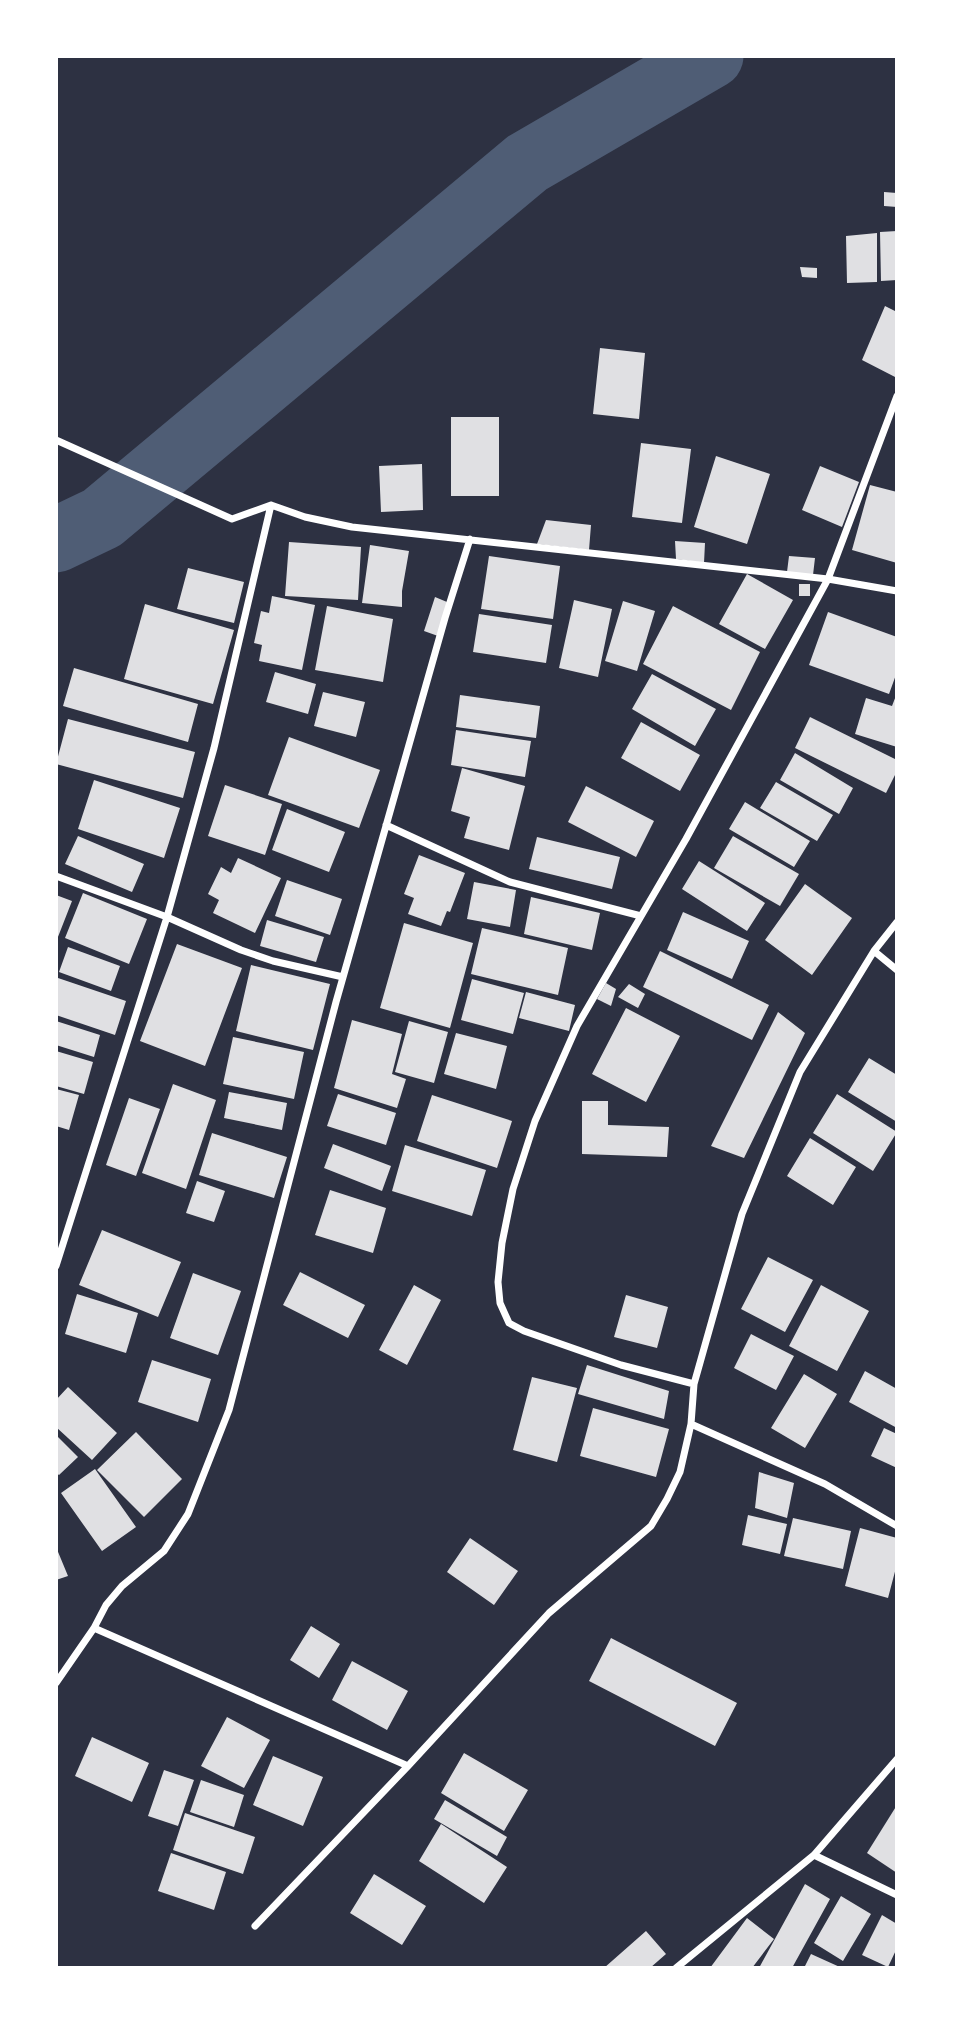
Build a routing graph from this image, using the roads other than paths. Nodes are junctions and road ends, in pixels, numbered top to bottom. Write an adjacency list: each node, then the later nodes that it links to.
1 (897, 396): 5 (street)
2 (56, 440): 3 (street)
3 (271, 505): 4 (street); 10 (street)
4 (470, 539): 5 (street); 7 (street)
5 (828, 579): 6 (street); 9 (street)
6 (897, 591)
7 (386, 825): 9 (street); 14 (street)
8 (56, 876): 10 (street)
9 (641, 916): 16 (street)
10 (167, 917): 14 (street); 15 (street)
11 (897, 922): 12 (street)
12 (874, 951): 13 (street); 16 (street)
13 (897, 970)
14 (343, 977): 19 (street)
15 (56, 1266)
16 (694, 1384): 17 (street)
17 (691, 1424): 18 (street); 22 (street)
18 (897, 1526)
19 (94, 1628): 20 (street); 22 (street)
20 (56, 1683)
21 (897, 1759): 23 (street)
22 (408, 1766): 25 (street)
23 (814, 1855): 24 (street); 26 (street)
24 (897, 1895)
25 (255, 1926)
26 (676, 1968)

